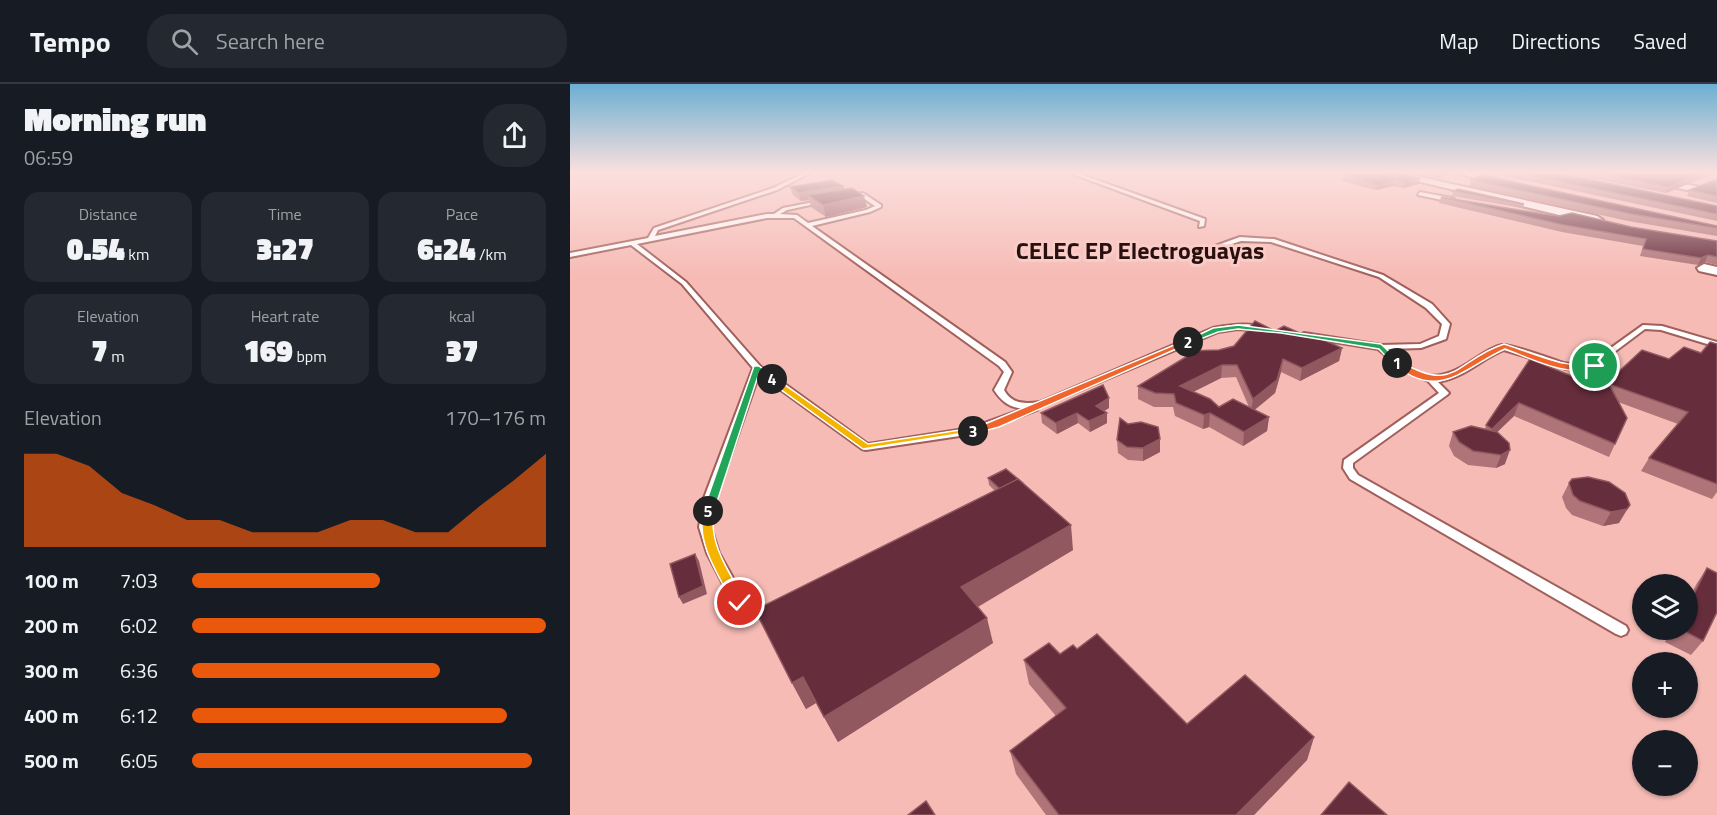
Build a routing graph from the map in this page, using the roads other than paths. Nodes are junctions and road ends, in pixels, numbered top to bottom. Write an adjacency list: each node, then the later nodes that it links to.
1 (721, 207): 12 (lane)
2 (794, 207): 6 (lane)
3 (877, 207): 10 (lane)
4 (1167, 207): 11 (lane)
5 (1539, 207): 7 (street)
6 (777, 214): 10 (lane); 12 (lane)
7 (1575, 215): 8 (lane); 9 (street)
8 (1549, 217)
9 (1607, 222)
10 (807, 225): 22 (lane)
11 (1201, 226)
12 (650, 240): 13 (lane)
13 (632, 243): 15 (lane); 20 (lane)
14 (1196, 254): 19 (lane)
15 (570, 255)
16 (1270, 330): 22 (lane)
17 (1292, 333): 19 (lane)
18 (1717, 345): 21 (lane)
19 (1381, 347): 21 (lane)
20 (757, 368): 22 (lane); 23 (lane)
21 (1432, 380): 24 (lane)
22 (1042, 404)
23 (740, 603)
24 (1621, 630)

